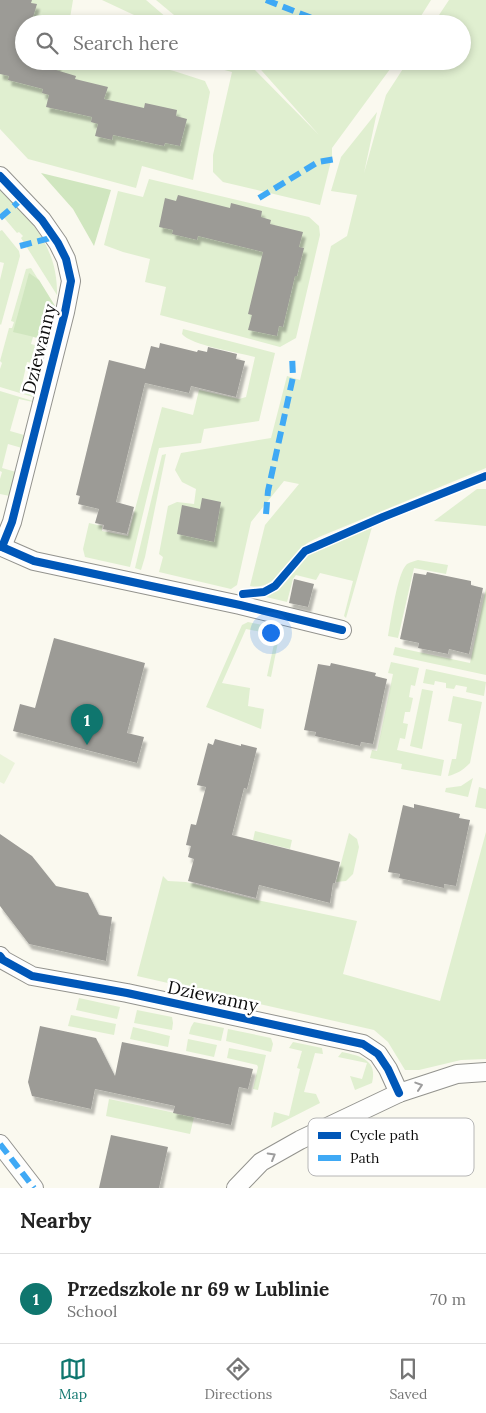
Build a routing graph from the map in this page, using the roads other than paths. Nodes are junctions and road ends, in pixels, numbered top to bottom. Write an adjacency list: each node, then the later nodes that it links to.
1 (0, 176): 2 (street, Dziewanny)
2 (1, 547): 3 (street)
3 (342, 630)
4 (0, 956): 6 (street, Dziewanny)
5 (486, 1072): 6 (street, one-way to 5)
6 (399, 1093): 7 (street, one-way to 6)
7 (346, 1118)
8 (308, 1136): 11 (street, one-way to 8)
9 (0, 1144): 10 (street)
10 (34, 1188)
11 (236, 1188)

